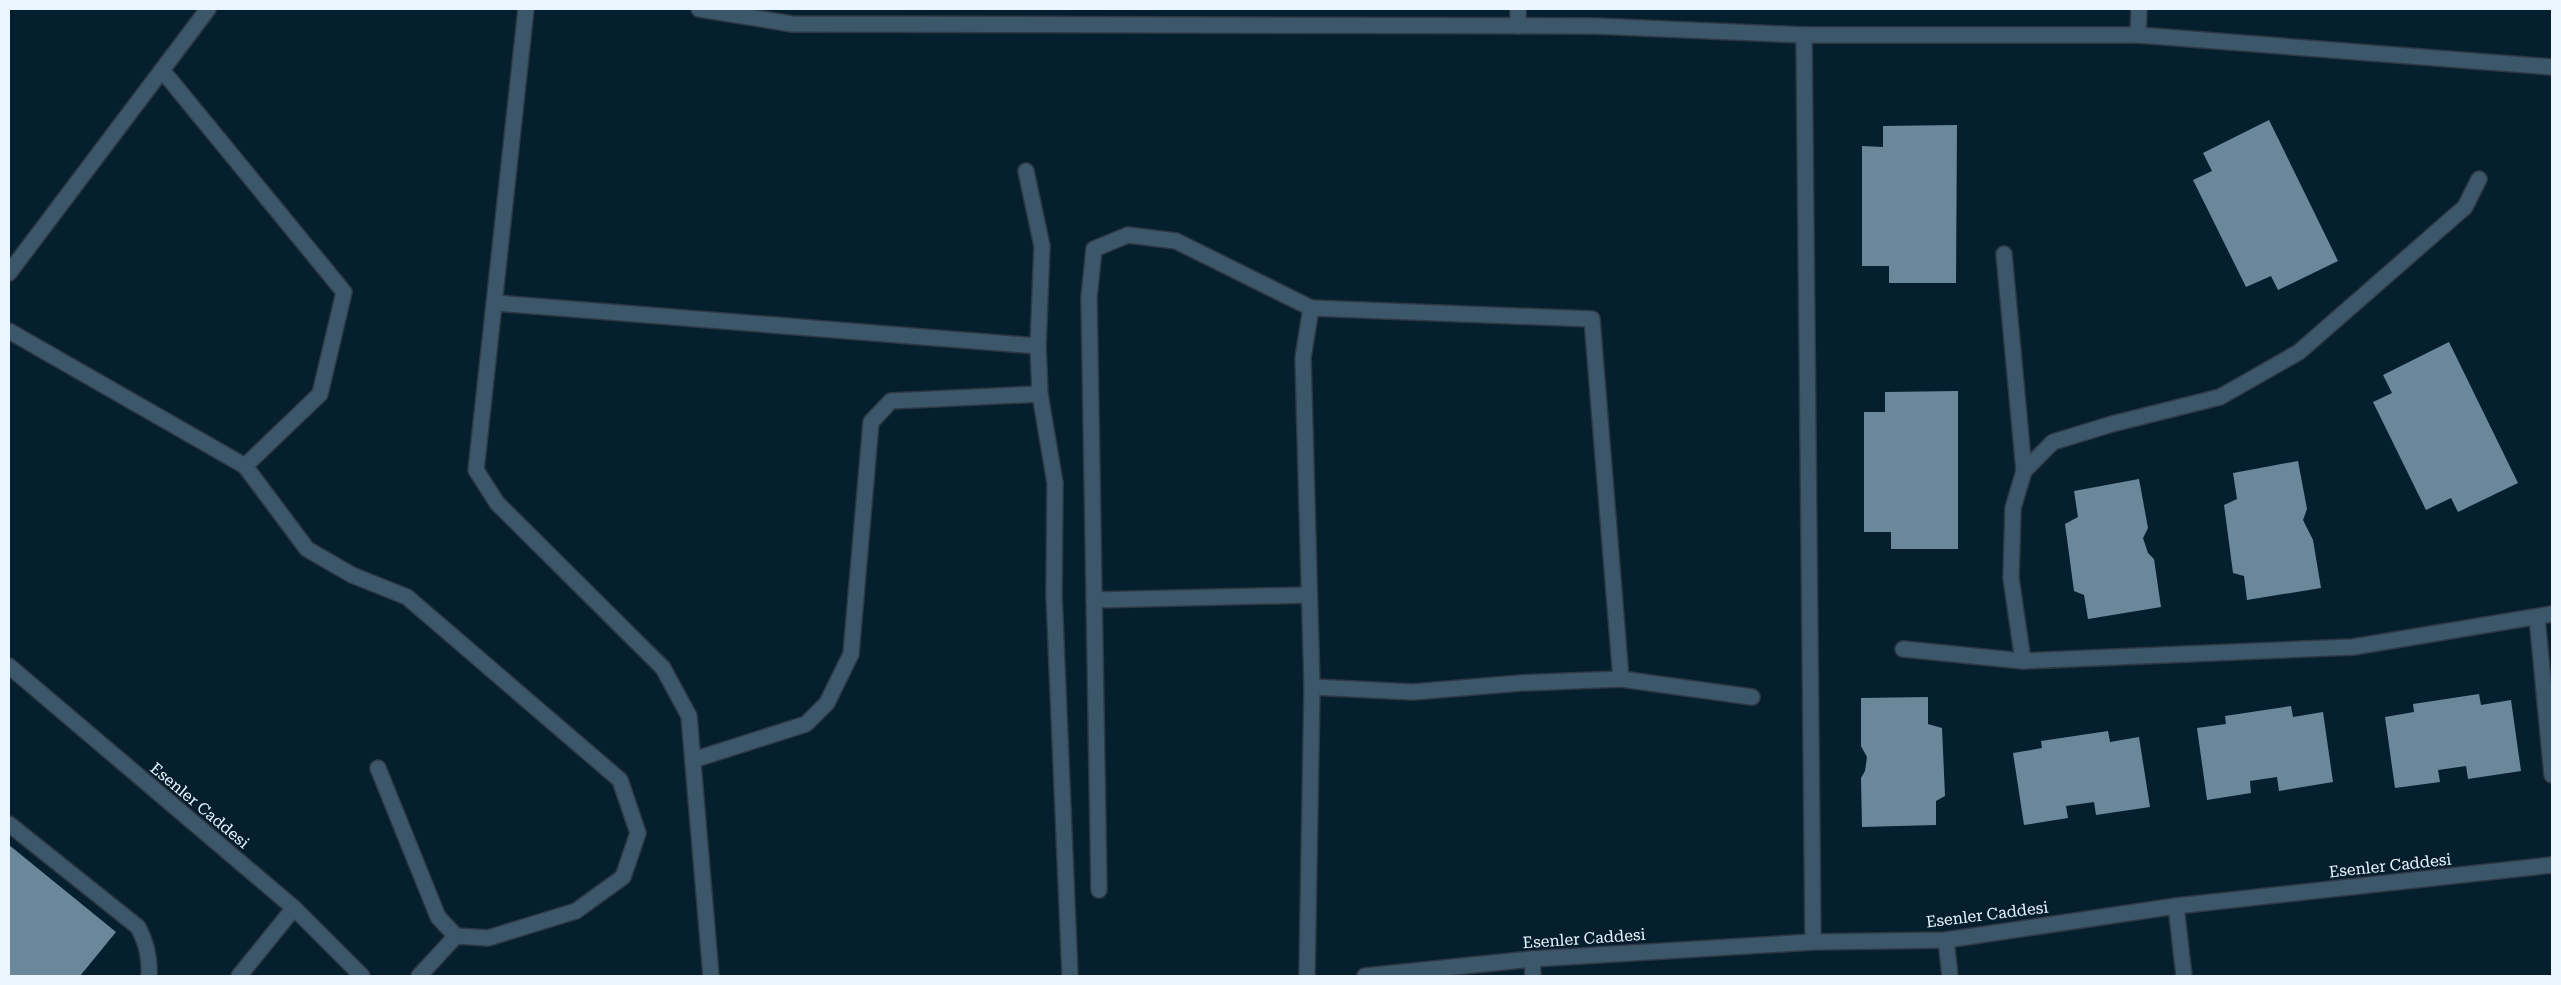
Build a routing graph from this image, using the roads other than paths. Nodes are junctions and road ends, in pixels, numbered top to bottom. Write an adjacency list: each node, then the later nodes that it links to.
1 (208, 9): 11 (street)
2 (526, 9): 16 (street)
3 (699, 9): 6 (street)
4 (1518, 9): 7 (street)
5 (2139, 9): 9 (street)
6 (760, 14): 7 (street)
7 (1518, 26): 8 (street)
8 (1804, 35): 9 (street); 43 (street)
9 (2138, 35): 10 (street)
10 (2552, 67)
11 (162, 70): 15 (street); 21 (street)
12 (1026, 171): 19 (street)
13 (2479, 179): 22 (street)
14 (2004, 254): 22 (street)
15 (9, 273)
16 (496, 303): 19 (street); 33 (street)
17 (1312, 308): 23 (street); 24 (street); 30 (street)
18 (9, 330): 21 (street)
19 (1038, 346): 20 (street)
20 (1040, 394): 33 (street); 50 (street)
21 (245, 466): 41 (street)
22 (2024, 471): 28 (street)
23 (1309, 595): 24 (street); 31 (street)
24 (1094, 600): 38 (street)
25 (2552, 614): 26 (street)
26 (2537, 617): 28 (street); 35 (street)
27 (1903, 650): 28 (street)
28 (2023, 661)
29 (9, 666): 40 (street, Esenler Caddesi)
30 (1621, 678): 31 (street); 32 (street)
31 (1312, 688): 51 (street)
32 (1752, 697)
33 (693, 760): 49 (street)
34 (378, 768): 41 (street)
35 (2552, 775)
36 (9, 824): 45 (street)
37 (2552, 865): 39 (street, Esenler Caddesi)
38 (1099, 890)
39 (2176, 906): 42 (street, Esenler Caddesi); 55 (street)
40 (294, 908): 46 (street); 47 (street, Esenler Caddesi)
41 (456, 936): 48 (street)
42 (1946, 940): 43 (street, Esenler Caddesi); 54 (street)
43 (1813, 942): 44 (street, Esenler Caddesi)
44 (1532, 959): 52 (street, Esenler Caddesi); 53 (street)
45 (149, 976)
46 (239, 976)
47 (362, 976)
48 (419, 976)
49 (710, 976)
50 (1070, 976)
51 (1306, 976)
52 (1365, 976)
53 (1533, 976)
54 (1950, 976)
55 (2184, 976)

